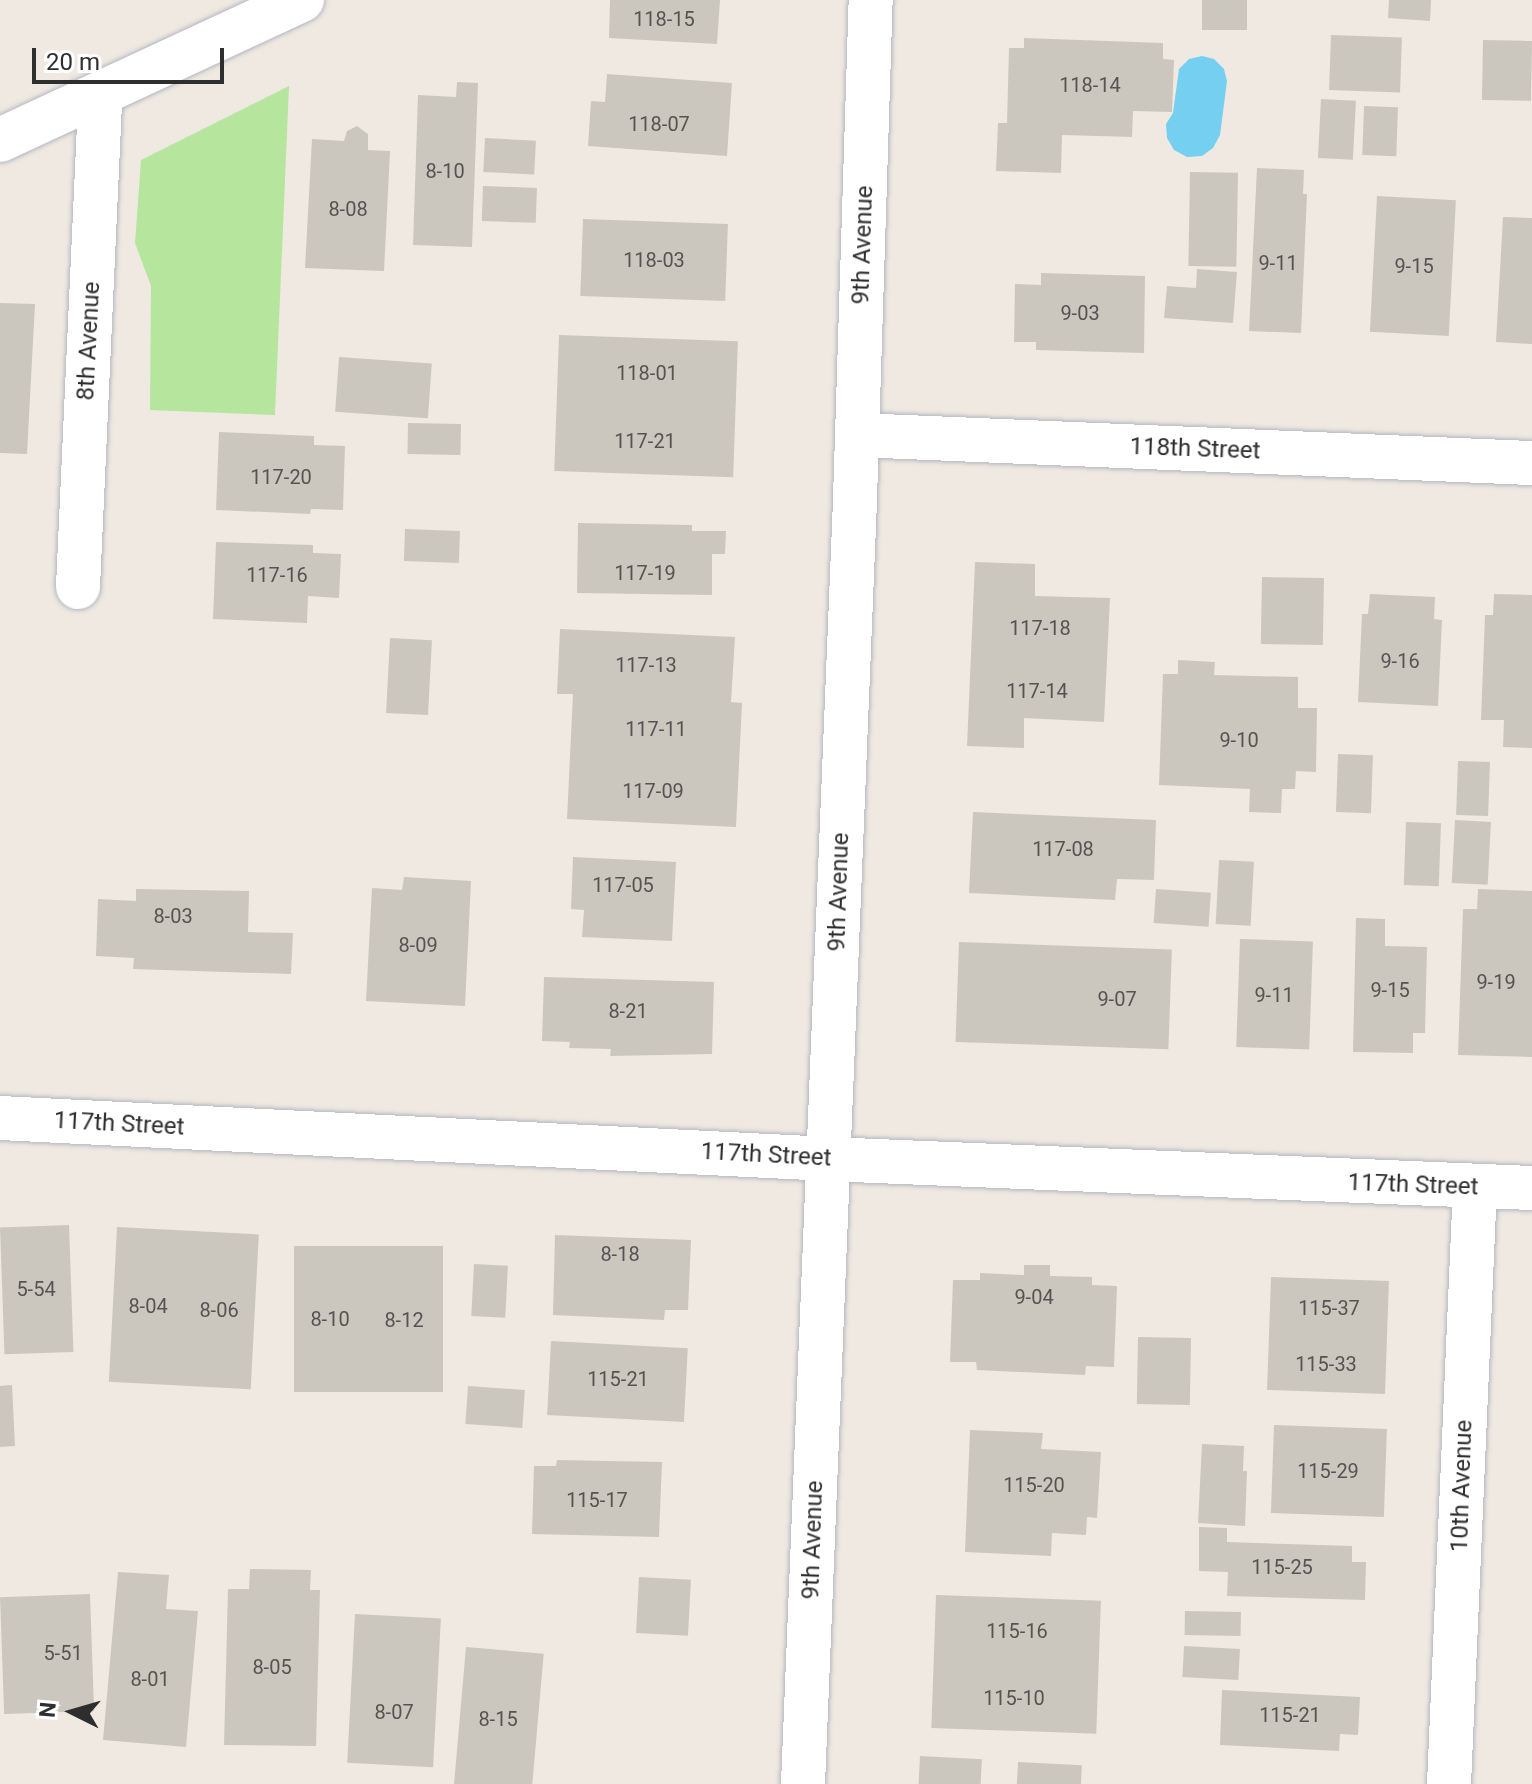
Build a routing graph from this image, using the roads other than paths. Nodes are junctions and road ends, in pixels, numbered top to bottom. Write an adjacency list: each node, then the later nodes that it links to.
1 (302, 0): 3 (street)
2 (871, 0): 5 (street, 9th Avenue)
3 (100, 95): 4 (street); 7 (street, 8th Avenue)
4 (0, 140)
5 (857, 435): 6 (street, 118th Street); 9 (street, 9th Avenue)
6 (1532, 463)
7 (78, 587)
8 (0, 1118): 9 (street, 117th Street)
9 (828, 1159): 10 (street, 117th Street); 12 (street, 9th Avenue)
10 (1475, 1187): 11 (street, 117th Street); 13 (street, 10th Avenue)
11 (1532, 1188)
12 (803, 1784)
13 (1449, 1784)

